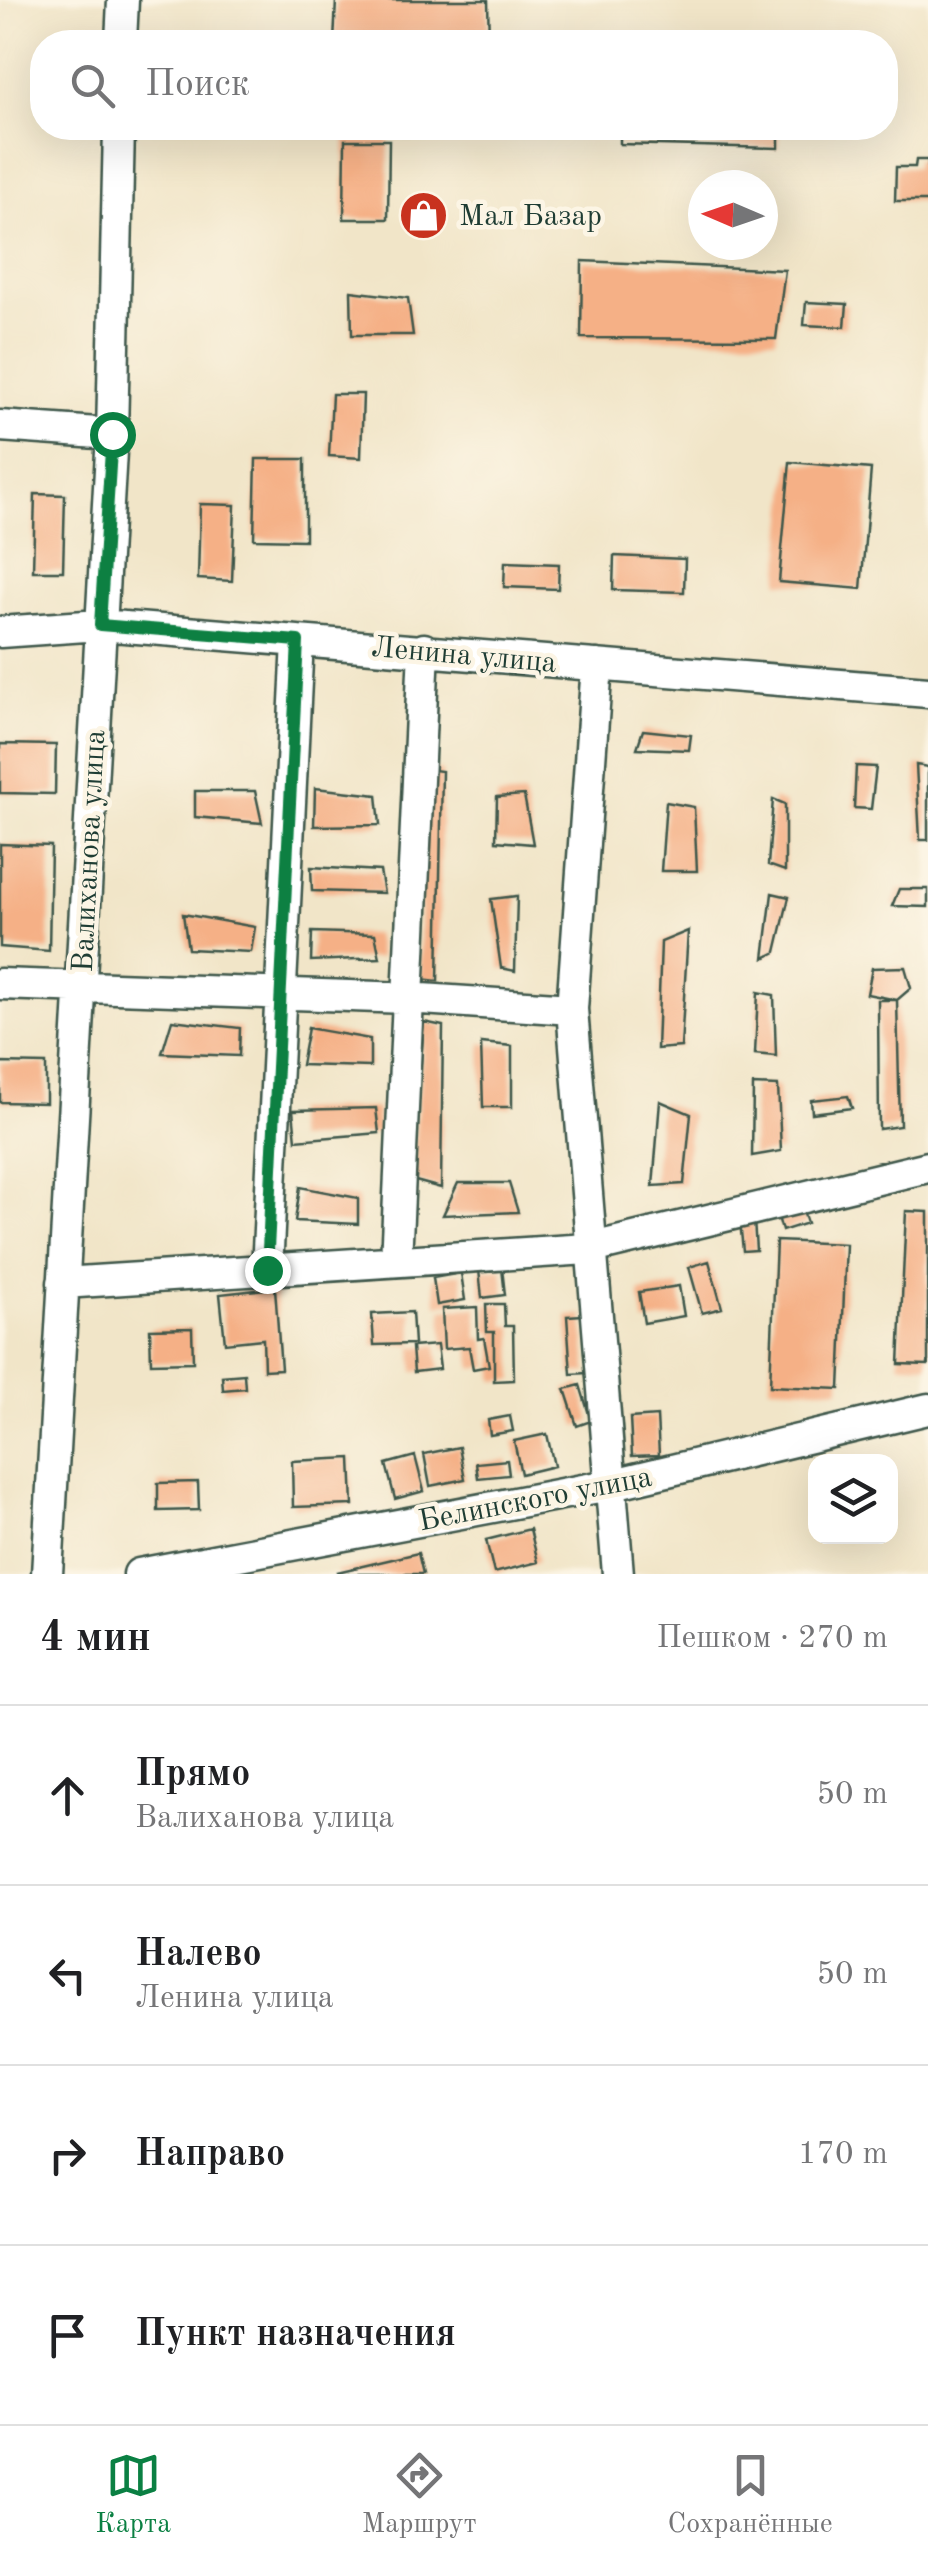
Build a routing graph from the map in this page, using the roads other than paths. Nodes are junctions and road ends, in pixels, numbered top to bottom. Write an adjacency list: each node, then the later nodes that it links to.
1 (122, 0): 2 (street)
2 (122, 30)
3 (119, 140): 5 (street, Валиханова улица)
4 (0, 426): 5 (street)
5 (112, 434): 6 (street, Валиханова улица)
6 (100, 625): 7 (street, Ленина улица); 8 (street, Ленина улица); 13 (street, Валиханова улица)
7 (0, 632)
8 (298, 641): 9 (street, Ленина улица); 14 (street)
9 (424, 649): 10 (street, Ленина улица); 15 (street)
10 (596, 665): 11 (street, Ленина улица); 16 (street)
11 (928, 692)
12 (0, 984): 13 (street)
13 (81, 987): 14 (street); 21 (street, Валиханова улица)
14 (283, 994): 15 (street); 20 (street)
15 (407, 998): 16 (street); 19 (street)
16 (572, 1009): 18 (street)
17 (928, 1168): 18 (street)
18 (588, 1249): 19 (street); 23 (street)
19 (396, 1261): 20 (street)
20 (267, 1270): 21 (street)
21 (63, 1283): 24 (street, Валиханова улица)
22 (928, 1409): 23 (street, Белинского улица)
23 (610, 1485): 25 (street, Белинского улица); 26 (street)
24 (47, 1574)
25 (139, 1574)
26 (618, 1574)

